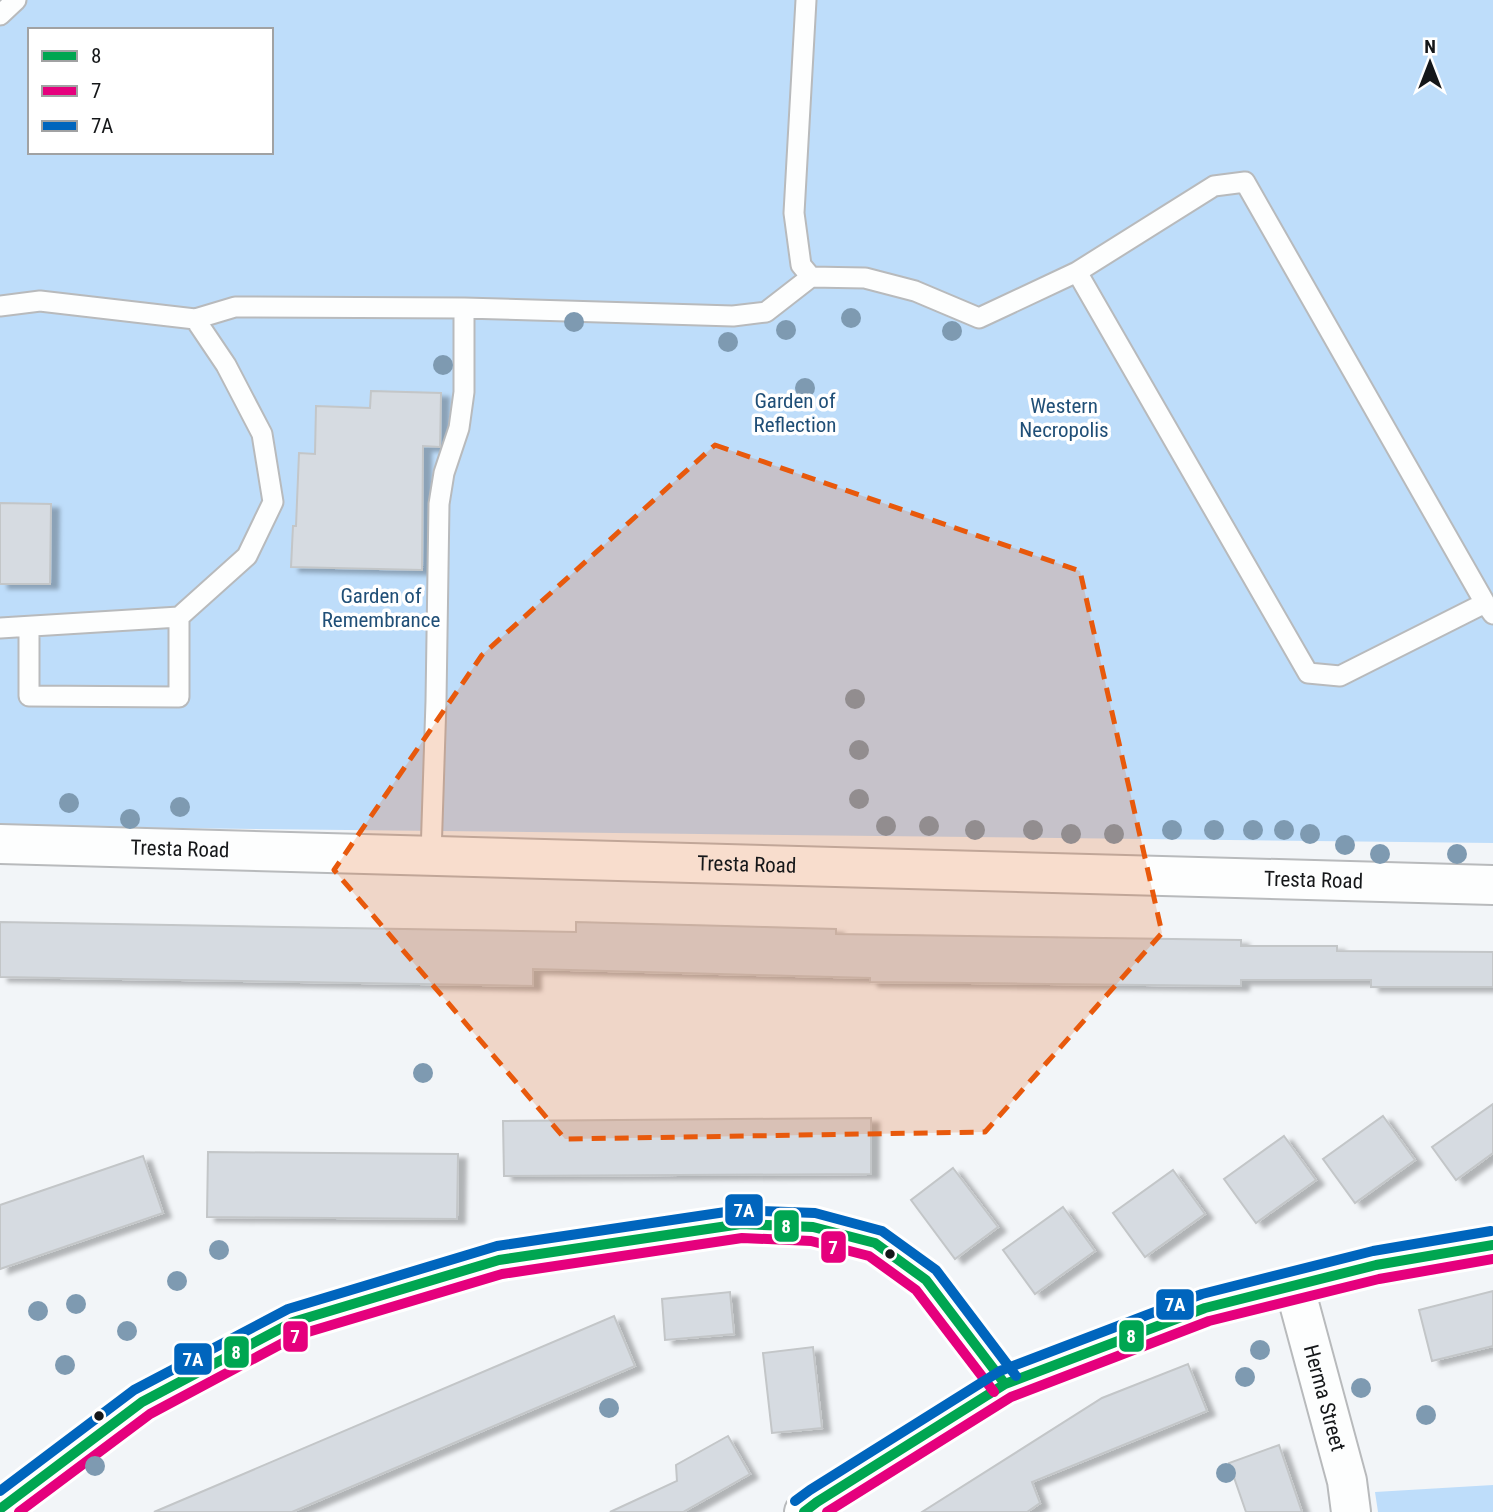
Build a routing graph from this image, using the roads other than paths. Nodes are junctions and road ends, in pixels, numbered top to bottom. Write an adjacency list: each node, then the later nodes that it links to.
1 (16, 0): 3 (lane)
2 (806, 0): 5 (lane)
3 (0, 15)
4 (1077, 272): 5 (lane); 9 (lane); 9 (lane)
5 (811, 277): 7 (lane)
6 (0, 306): 8 (lane)
7 (464, 308): 8 (lane); 14 (lane)
8 (195, 319): 10 (lane)
9 (1489, 609)
10 (179, 617): 11 (lane); 11 (lane)
11 (29, 627): 12 (lane)
12 (0, 628)
13 (0, 844): 14 (street, Tresta Road)
14 (431, 855): 15 (street, Tresta Road)
15 (1493, 885)
16 (1493, 1245): 17 (street)
17 (1294, 1285): 18 (street); 21 (street, Herma Street)
18 (1005, 1384): 19 (street); 20 (street)
19 (0, 1509)
20 (804, 1512)
21 (1351, 1512)

